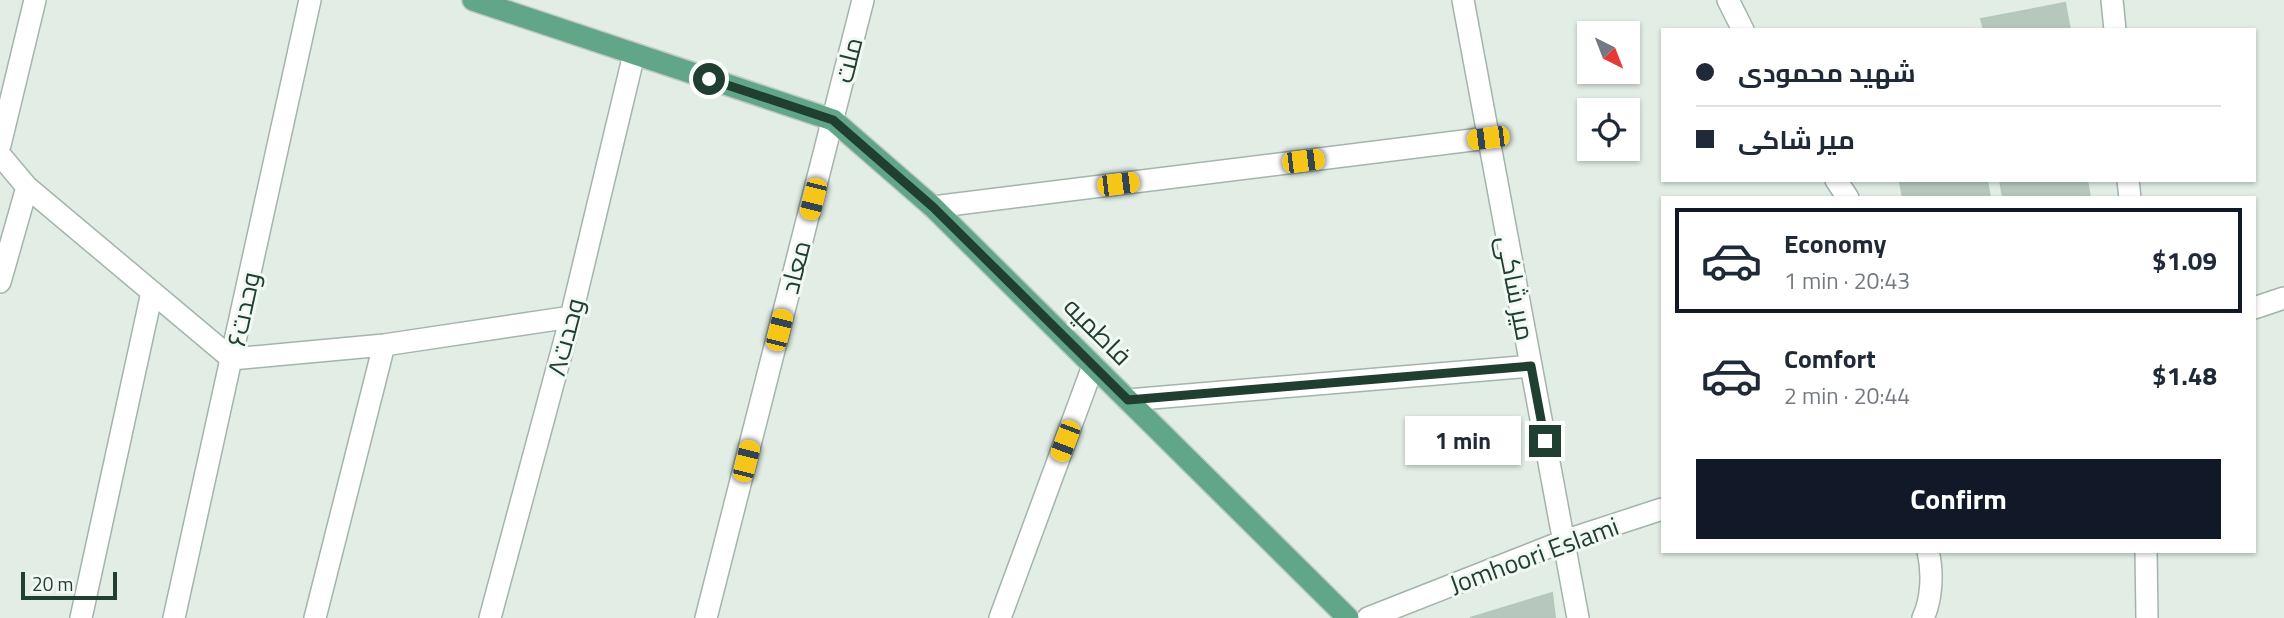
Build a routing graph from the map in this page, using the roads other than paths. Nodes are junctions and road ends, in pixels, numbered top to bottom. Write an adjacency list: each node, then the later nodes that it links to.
1 (35, 0): 14 (street)
2 (310, 0): 24 (street, وحدت۶)
3 (473, 0): 11 (main road)
4 (845, 0): 8 (street)
5 (1463, 0): 13 (street, میر شاکی)
6 (1728, 0): 9 (street)
7 (2112, 0): 10 (street)
8 (861, 10): 12 (street, ملت)
9 (1743, 28)
10 (2115, 28)
11 (634, 54): 12 (main road); 22 (street, وحدت۸)
12 (833, 120): 17 (main road, فاطمیه); 36 (street, معاد)
13 (1488, 138): 17 (street); 26 (street, میر شاکی)
14 (0, 145)
15 (0, 155): 16 (street)
16 (27, 187): 18 (street); 19 (street)
17 (933, 207): 25 (main road, فاطمیه)
18 (0, 282)
19 (152, 292): 24 (street); 32 (street)
20 (2284, 298): 21 (street)
21 (2256, 307)
22 (571, 317): 23 (street); 35 (street, وحدت۸)
23 (384, 345): 24 (street); 34 (street)
24 (232, 359): 33 (street, وحدت۶)
25 (1093, 366): 27 (main road, فاطمیه); 37 (street)
26 (1531, 366): 27 (street); 29 (street, میر شاکی)
27 (1128, 400): 38 (main road, فاطمیه)
28 (1661, 509): 29 (street, Jomhoori Eslami)
29 (1564, 541): 39 (street, Jomhoori Eslami); 40 (street, میر شاکی)
30 (1928, 553): 41 (street)
31 (2146, 553): 42 (street)
32 (81, 618)
33 (174, 618)
34 (315, 618)
35 (490, 618)
36 (706, 618)
37 (1000, 618)
38 (1348, 618)
39 (1368, 618)
40 (1578, 618)
41 (1923, 618)
42 (2147, 618)

